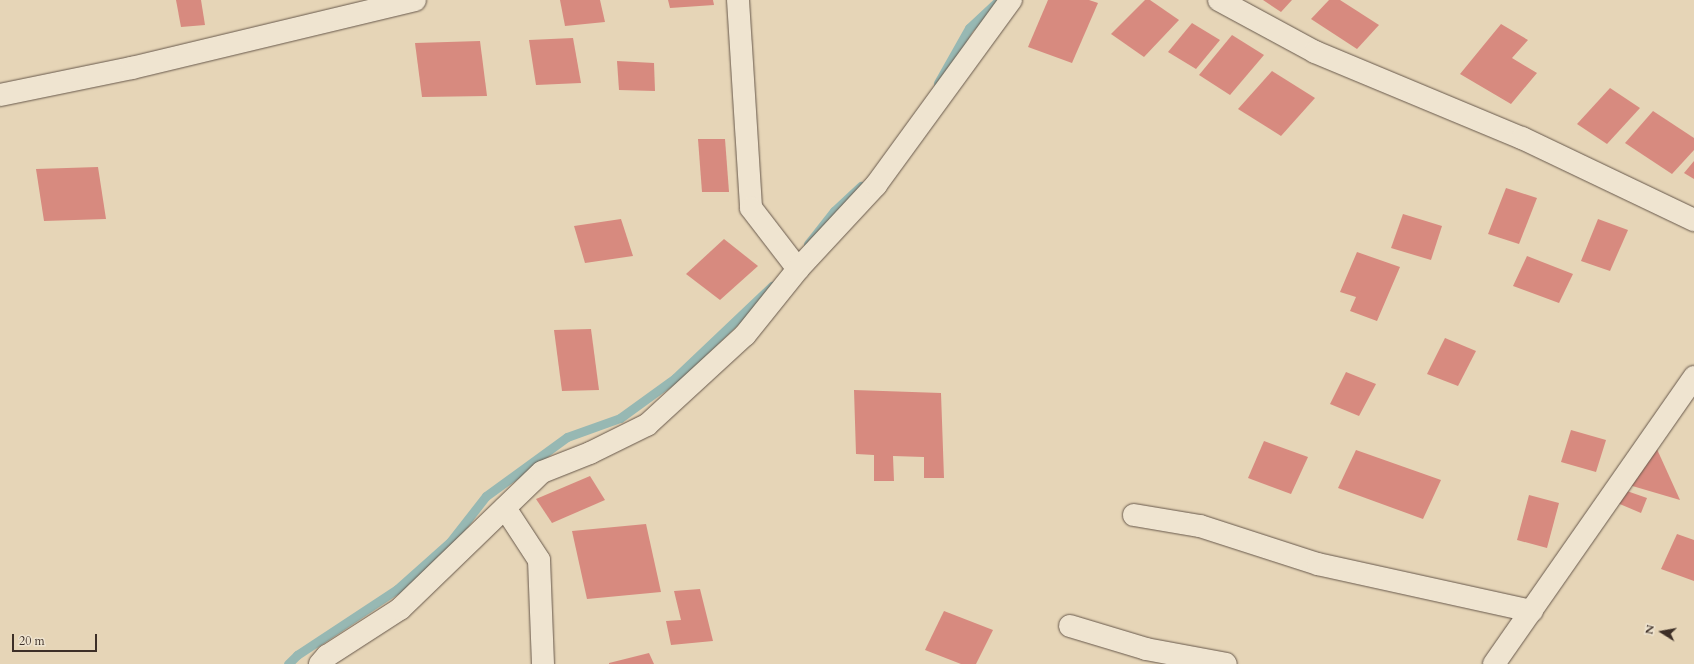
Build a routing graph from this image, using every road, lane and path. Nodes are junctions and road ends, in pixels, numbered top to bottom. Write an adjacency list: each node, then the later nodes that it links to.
1 (415, 0): 5 (street)
2 (738, 0): 7 (street)
3 (1011, 0): 7 (street)
4 (1219, 0): 6 (street)
5 (0, 95)
6 (1694, 220)
7 (798, 269): 9 (street)
8 (1694, 377): 11 (street)
9 (505, 508): 13 (street); 14 (street)
10 (1134, 515): 11 (street)
11 (1532, 611): 16 (street)
12 (1070, 626): 15 (street)
13 (320, 664)
14 (543, 664)
15 (1226, 664)
16 (1494, 664)

